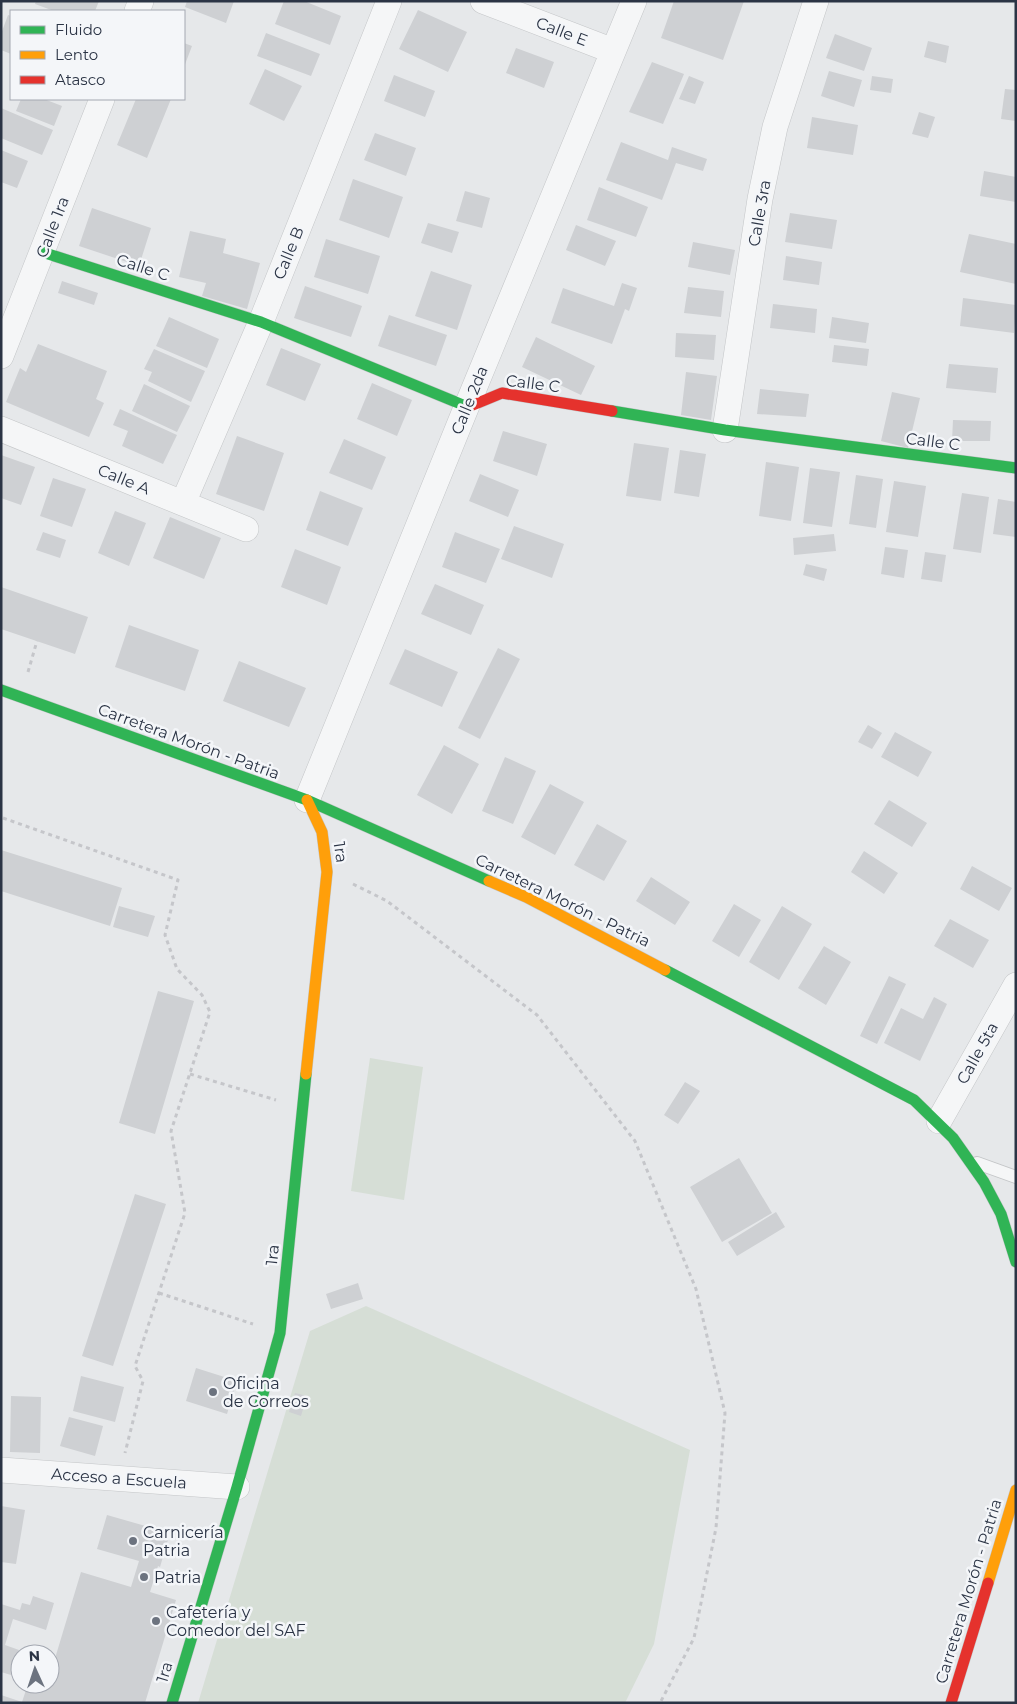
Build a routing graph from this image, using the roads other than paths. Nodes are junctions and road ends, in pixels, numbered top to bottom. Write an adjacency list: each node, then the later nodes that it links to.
1 (388, 1): 8 (street, Calle B)
2 (483, 1): 5 (street, Calle E)
3 (634, 1): 5 (street, Calle 2da)
4 (816, 1): 12 (street, Calle 3ra)
5 (613, 51): 10 (street, Calle 2da)
6 (102, 100): 7 (street, Calle 1ra)
7 (42, 252): 8 (street, Calle C); 9 (street, Calle 1ra)
8 (261, 322): 10 (street, Calle C); 14 (street, Calle B)
9 (1, 356)
10 (466, 408): 12 (street, Calle C); 17 (street, Calle 2da)
11 (1, 429): 14 (street, Calle A)
12 (725, 430): 13 (street, Calle C)
13 (1016, 468)
14 (183, 503): 15 (street, Calle A)
15 (246, 528)
16 (1, 690): 17 (street, Carretera Morón - Patria)
17 (307, 800): 19 (street, Carretera Morón - Patria); 24 (street, 1ra)
18 (1016, 985): 19 (street, Calle 5ta)
19 (939, 1121): 20 (street, Carretera Morón - Patria)
20 (972, 1161): 21 (lane); 22 (street, Carretera Morón - Patria)
21 (1016, 1177)
22 (1016, 1262)
23 (1, 1470): 24 (street, Acceso a Escuela)
24 (237, 1487): 26 (street, 1ra)
25 (1016, 1490): 27 (street, Carretera Morón - Patria)
26 (172, 1703)
27 (951, 1703)

